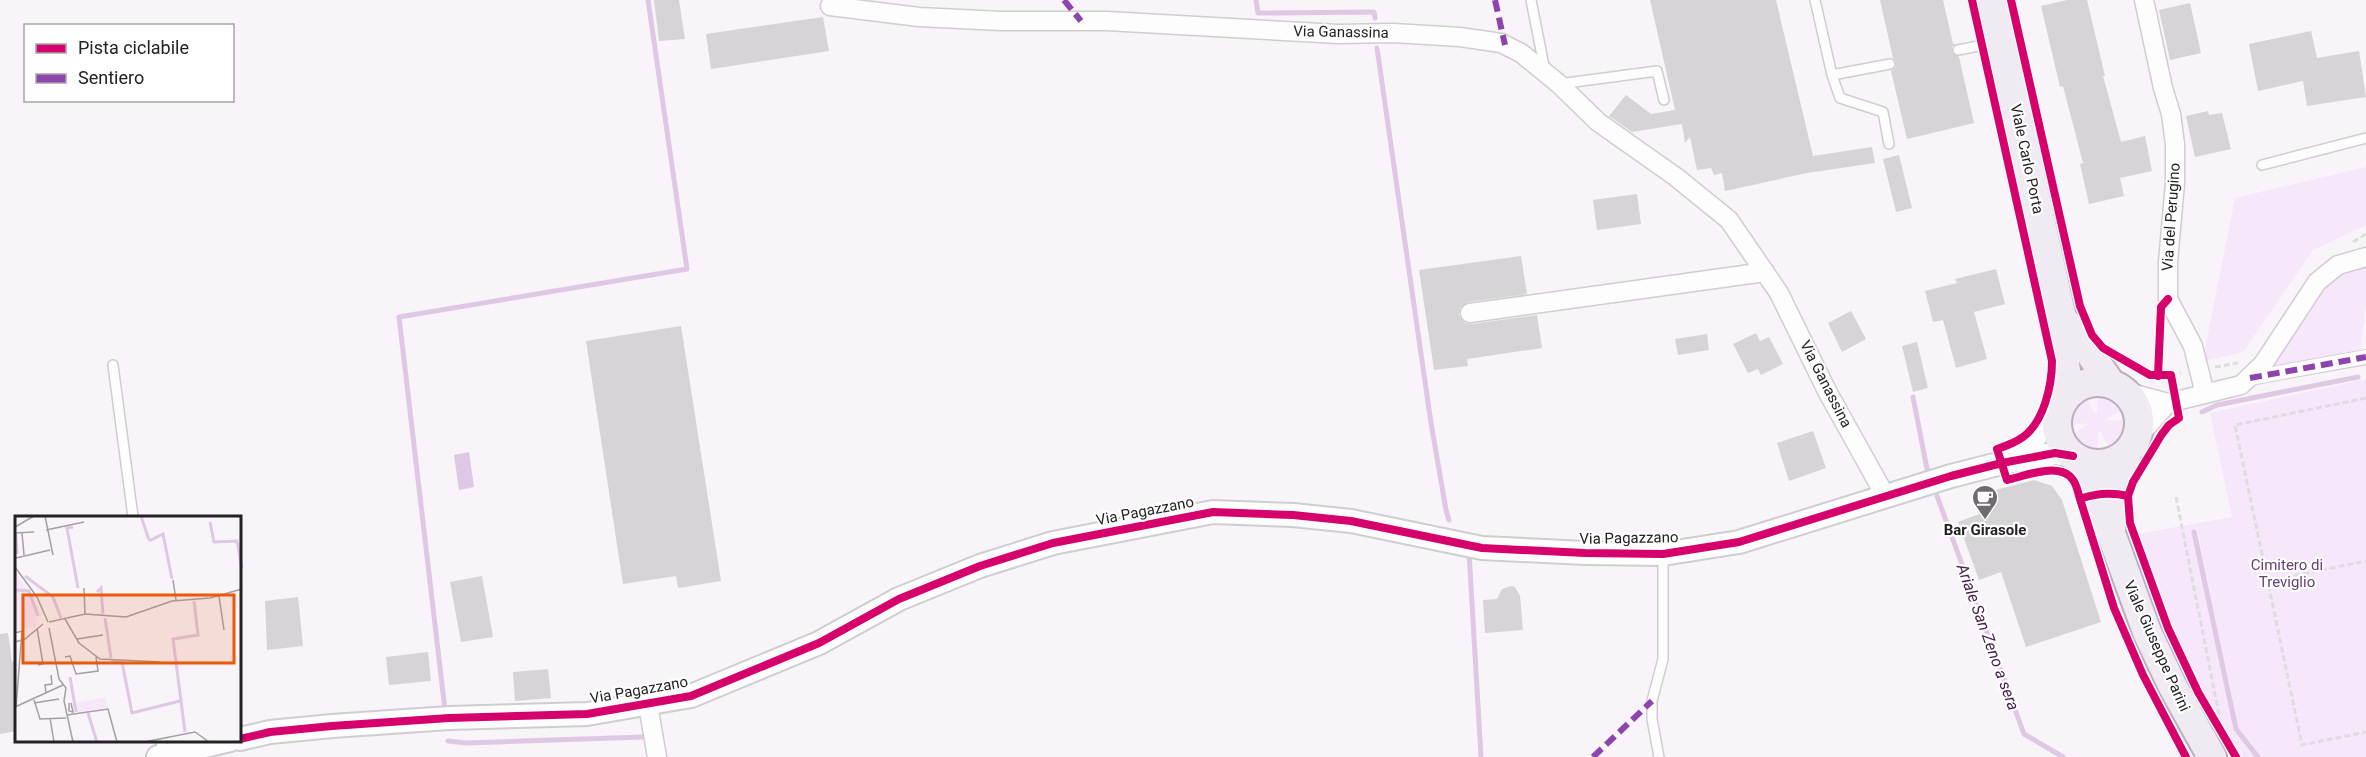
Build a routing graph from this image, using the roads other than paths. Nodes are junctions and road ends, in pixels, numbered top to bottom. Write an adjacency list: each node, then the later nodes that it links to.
1 (1531, 0): 10 (lane)
2 (1815, 0): 9 (lane)
3 (1992, 0): 6 (main road, Viale Carlo Porta)
4 (2144, 0): 24 (street, Via del Perugino)
5 (830, 6): 10 (street, Via Ganassina)
6 (2001, 42): 7 (lane); 18 (main road, Viale Carlo Porta)
7 (1958, 50)
8 (1890, 64): 9 (lane)
9 (1832, 75): 13 (lane)
10 (1552, 79): 11 (lane); 16 (street, Via Ganassina)
11 (1664, 100)
12 (2366, 138): 14 (lane)
13 (1889, 144)
14 (2262, 165)
15 (2366, 257): 21 (street)
16 (1765, 272): 17 (street); 30 (street, Via Ganassina)
17 (1470, 313)
18 (2062, 318): 22 (main road, Viale Carlo Porta); 23 (main road, Viale Carlo Porta)
19 (2366, 357): 21 (street)
20 (113, 365): 31 (lane)
21 (2250, 378): 24 (street)
22 (2117, 387): 23 (main road); 25 (street); 27 (main road, Viale Carlo Porta)
23 (2070, 393): 26 (main road)
24 (2205, 394): 25 (street)
25 (2172, 402): 27 (street)
26 (2057, 418): 28 (main road); 29 (street, Via Pagazzano)
27 (2132, 445): 28 (main road); 32 (main road, Viale Carlo Porta)
28 (2079, 459): 29 (street, Via Pagazzano); 32 (main road, Viale Giuseppe Parini)
29 (2002, 462): 30 (street, Via Pagazzano)
30 (1886, 497): 33 (street, Via Pagazzano)
31 (133, 516)
32 (2111, 530): 37 (main road, Viale Giuseppe Parini)
33 (1663, 554): 34 (street, Via Pagazzano); 40 (lane)
34 (648, 705): 35 (street, Via Pagazzano); 39 (street)
35 (242, 738)
36 (223, 742): 38 (street)
37 (2218, 746)
38 (161, 751)
39 (657, 757)
40 (1659, 757)

